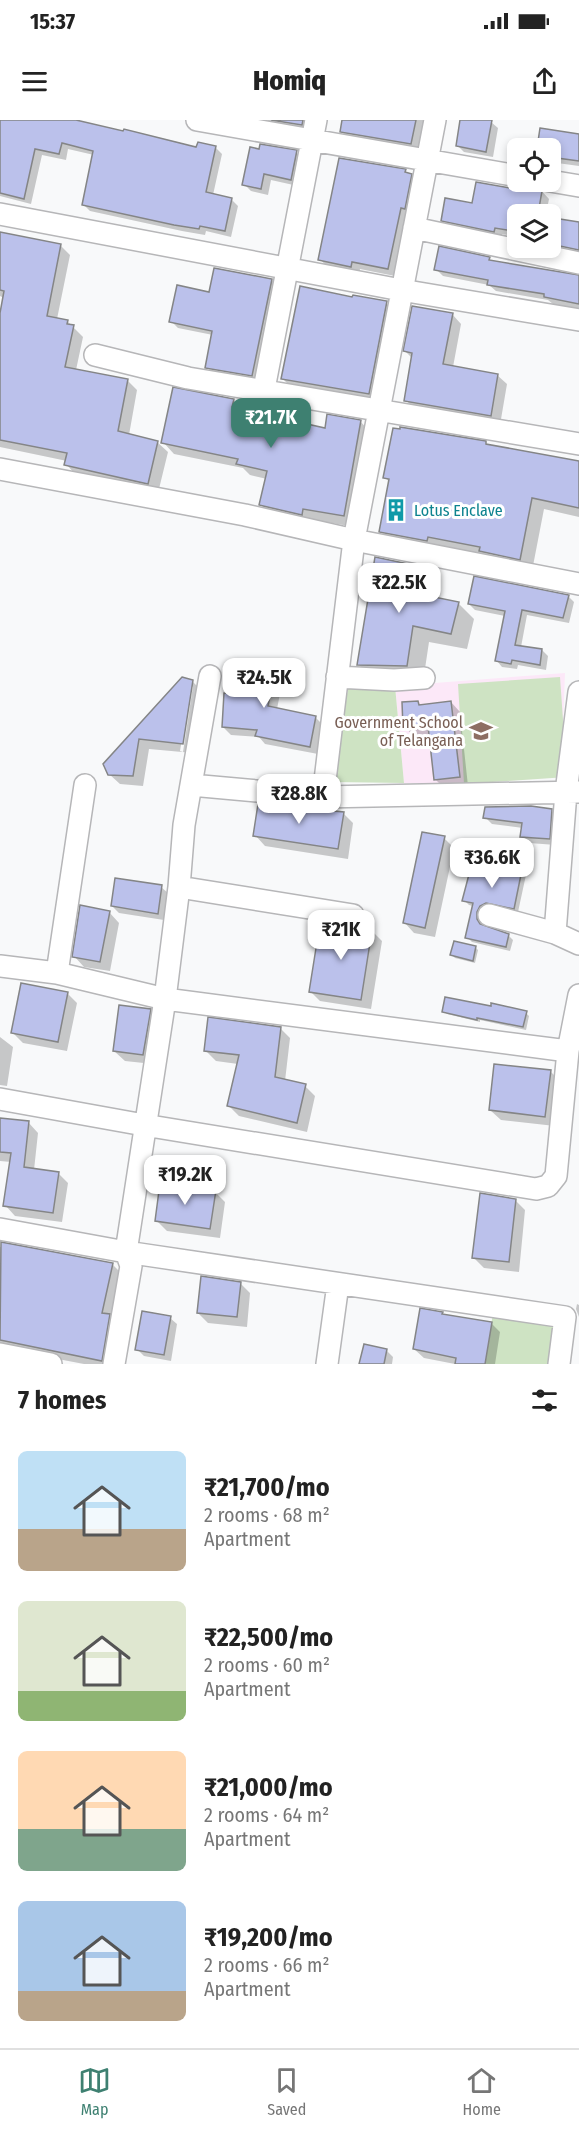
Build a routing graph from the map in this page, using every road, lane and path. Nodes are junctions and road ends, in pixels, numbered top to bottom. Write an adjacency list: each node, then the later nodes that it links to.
1 (197, 120): 3 (street)
2 (435, 120): 4 (street)
3 (314, 130): 4 (street); 11 (street)
4 (426, 160): 5 (street); 9 (street)
5 (507, 174)
6 (561, 183): 7 (street)
7 (579, 186)
8 (0, 214): 11 (street)
9 (414, 228): 10 (street); 12 (street)
10 (579, 263)
11 (288, 268): 12 (street); 15 (street)
12 (401, 290): 13 (street); 16 (street)
13 (579, 320)
14 (95, 355): 15 (street)
15 (264, 389): 16 (street)
16 (378, 410): 17 (street); 19 (street)
17 (579, 444)
18 (0, 469): 19 (street)
19 (354, 540): 20 (street); 22 (street)
20 (579, 584)
21 (210, 676): 26 (street)
22 (337, 677): 23 (street); 28 (street)
23 (424, 678)
24 (578, 703): 27 (street)
25 (85, 784): 35 (street)
26 (191, 785): 28 (street); 29 (street)
27 (572, 792): 28 (street); 32 (street)
28 (323, 797)
29 (179, 887): 30 (street); 37 (street)
30 (353, 915)
31 (489, 915): 32 (street)
32 (555, 933): 33 (street)
33 (579, 944)
34 (0, 966): 35 (street)
35 (57, 973): 37 (street)
36 (579, 995): 38 (street)
37 (165, 999): 38 (street); 40 (street)
38 (568, 1052): 40 (street)
39 (0, 1099): 40 (street)
40 (144, 1125): 42 (street)
41 (0, 1229): 42 (street)
42 (126, 1252): 43 (street); 46 (street)
43 (338, 1284): 47 (street); 48 (street)
44 (0, 1354): 45 (street)
45 (51, 1364)
46 (114, 1364)
47 (327, 1364)
48 (559, 1364)

